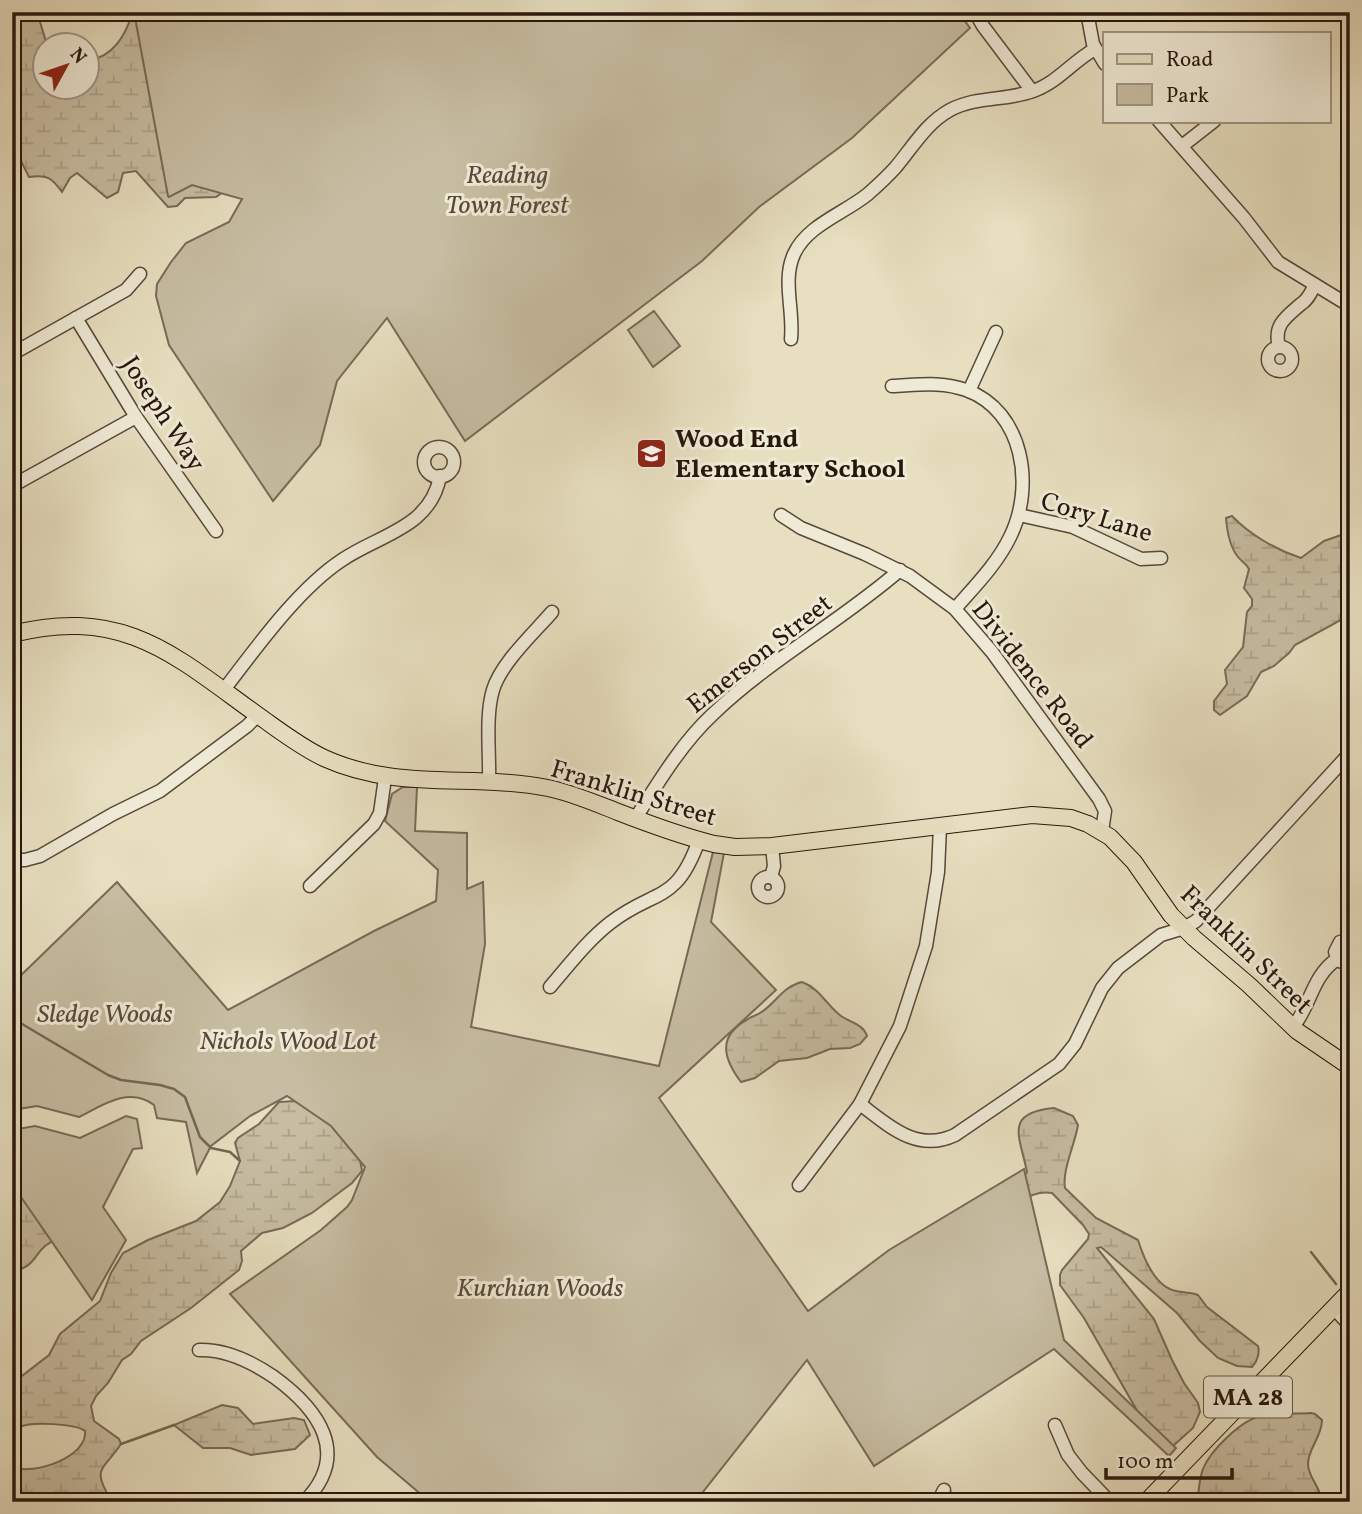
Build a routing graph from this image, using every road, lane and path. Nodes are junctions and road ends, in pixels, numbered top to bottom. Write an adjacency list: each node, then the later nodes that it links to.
1 (975, 12): 5 (street)
2 (1087, 12): 3 (street)
3 (1095, 49): 4 (street); 5 (street)
4 (1103, 61)
5 (1032, 91): 14 (street)
6 (1160, 122): 8 (street)
7 (1213, 122): 8 (street)
8 (1182, 146): 10 (street)
9 (139, 274): 12 (street)
10 (1315, 285): 11 (street); 15 (street)
11 (1350, 306)
12 (76, 318): 16 (street); 19 (street, Joseph Way)
13 (996, 332): 18 (street)
14 (792, 338)
15 (1279, 347)
16 (12, 354)
17 (892, 386): 18 (street)
18 (969, 391): 23 (street)
19 (136, 417): 21 (street); 24 (street, Joseph Way)
20 (440, 477): 30 (street)
21 (12, 485)
22 (781, 515): 26 (street, Dividence Road)
23 (1019, 515): 25 (street, Cory Lane); 27 (street)
24 (216, 531)
25 (1161, 558)
26 (900, 570): 27 (street, Dividence Road); 35 (street, Emerson Street)
27 (955, 609): 37 (street, Dividence Road)
28 (552, 612): 34 (street)
29 (12, 634): 30 (main road, Franklin Street)
30 (223, 691): 31 (main road, Franklin Street)
31 (258, 715): 33 (main road, Franklin Street); 40 (street)
32 (1350, 753): 43 (street)
33 (385, 778): 34 (main road, Franklin Street); 42 (street)
34 (489, 782): 35 (main road, Franklin Street)
35 (635, 819): 38 (main road, Franklin Street)
36 (940, 826): 37 (main road, Franklin Street); 39 (main road, Franklin Street); 49 (street)
37 (1101, 831): 43 (main road, Franklin Street)
38 (699, 840): 39 (main road, Franklin Street); 46 (street)
39 (772, 846): 41 (street)
40 (12, 860)
41 (771, 877)
42 (310, 886)
43 (1184, 928): 47 (main road, Franklin Street); 49 (street)
44 (1350, 940): 45 (street)
45 (1344, 962): 47 (street)
46 (550, 987)
47 (1293, 1027): 48 (main road, Franklin Street)
48 (1350, 1068)
49 (860, 1104): 50 (street)
50 (799, 1185)
51 (1350, 1292): 52 (main road, MA 28)
52 (1334, 1308): 53 (street); 58 (main road, MA 28)
53 (1350, 1326)
54 (199, 1350): 56 (street)
55 (1055, 1425): 57 (street)
56 (304, 1502)
57 (1110, 1502)
58 (1146, 1502)

